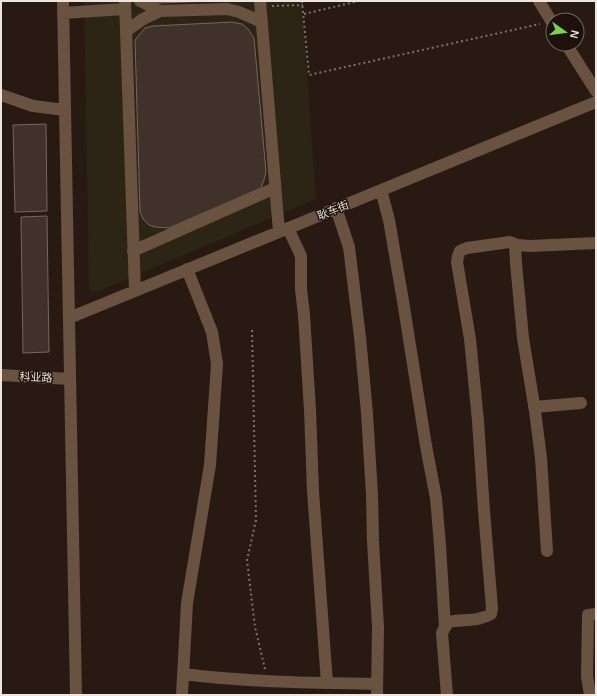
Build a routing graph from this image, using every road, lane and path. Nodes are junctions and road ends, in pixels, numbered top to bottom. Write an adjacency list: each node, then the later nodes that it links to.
1 (63, 1): 13 (street)
2 (140, 1): 11 (street)
3 (236, 1): 10 (street)
4 (302, 1): 9 (path)
5 (359, 1): 14 (path)
6 (539, 1): 12 (street)
7 (260, 4): 9 (path); 15 (street)
8 (125, 5): 13 (street); 17 (street)
9 (303, 5): 14 (path)
10 (227, 9): 11 (street); 15 (street)
11 (160, 11): 17 (street)
12 (546, 12)
13 (63, 14): 22 (street)
14 (304, 14): 16 (path)
15 (262, 22): 23 (street)
16 (545, 24)
17 (126, 31): 29 (street)
18 (571, 52): 19 (street)
19 (596, 91)
20 (1, 95): 22 (street)
21 (596, 102): 24 (street, 耿车街)
22 (65, 110): 32 (street)
23 (275, 188): 26 (street); 29 (street)
24 (381, 190): 25 (street, 耿车街); 40 (street)
25 (336, 208): 26 (street, 耿车街); 44 (street)
26 (283, 230): 30 (street, 耿车街); 43 (street)
27 (596, 243): 28 (street)
28 (516, 244): 37 (street); 40 (street)
29 (133, 251): 31 (street)
30 (187, 269): 31 (street, 耿车街); 41 (street)
31 (134, 291): 32 (street, 耿车街)
32 (69, 318): 35 (street)
33 (252, 330): 42 (path)
34 (1, 375): 35 (street, 科业路)
35 (70, 378): 45 (street)
36 (581, 402): 37 (street)
37 (534, 407): 38 (street)
38 (547, 551)
39 (596, 614): 48 (street)
40 (445, 627): 47 (street)
41 (183, 674): 42 (street); 46 (street)
42 (268, 682): 43 (street)
43 (327, 683): 44 (street)
44 (377, 689)
45 (76, 695)
46 (182, 695)
47 (447, 695)
48 (590, 695)

